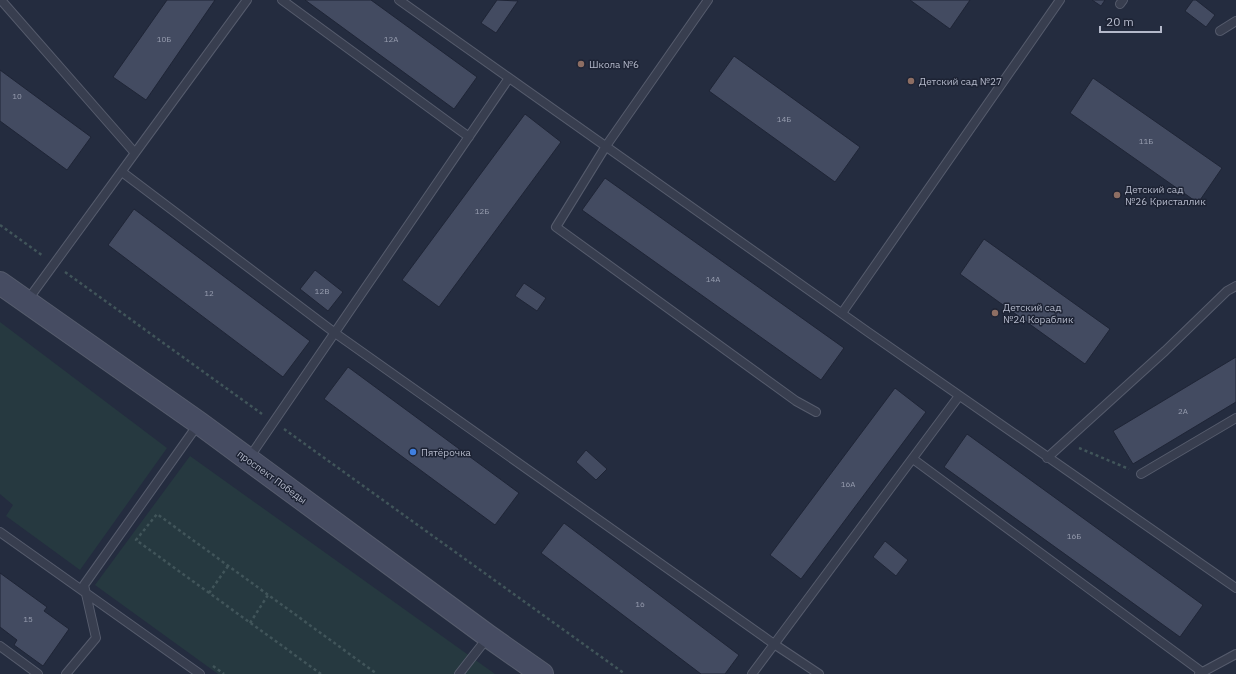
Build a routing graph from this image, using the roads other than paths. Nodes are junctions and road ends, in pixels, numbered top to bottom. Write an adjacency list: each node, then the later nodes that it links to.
1 (2, 0): 12 (lane)
2 (247, 0): 12 (lane)
3 (282, 0): 10 (lane)
4 (399, 0): 9 (lane)
5 (708, 0): 11 (lane)
6 (1060, 0): 17 (lane)
7 (1236, 21): 8 (lane)
8 (1220, 31)
9 (509, 78): 10 (lane); 11 (lane)
10 (469, 137): 18 (lane)
11 (606, 146): 17 (lane); 20 (lane)
12 (135, 153): 13 (lane)
13 (122, 172): 16 (lane); 18 (lane)
14 (0, 283): 16 (main road, проспект Победы)
15 (1236, 286): 23 (lane)
16 (26, 302): 22 (main road, проспект Победы)
17 (842, 313): 19 (lane)
18 (335, 333): 24 (lane); 31 (lane)
19 (959, 396): 23 (lane); 25 (lane)
20 (816, 412)
21 (1236, 418): 26 (lane)
22 (199, 423): 24 (main road, проспект Победы); 29 (lane)
23 (1047, 458): 28 (lane)
24 (248, 459): 30 (main road, проспект Победы)
25 (913, 459): 31 (lane); 34 (lane)
26 (1141, 474)
27 (0, 532): 29 (lane)
28 (1236, 588)
29 (85, 593): 36 (lane); 37 (lane)
30 (488, 636): 38 (lane); 39 (main road, проспект Победы)
31 (774, 644): 40 (lane); 41 (lane)
32 (0, 646): 35 (lane)
33 (1236, 654): 34 (lane)
34 (1200, 673)
35 (38, 674)
36 (66, 674)
37 (200, 674)
38 (459, 674)
39 (542, 674)
40 (752, 674)
41 (819, 674)

